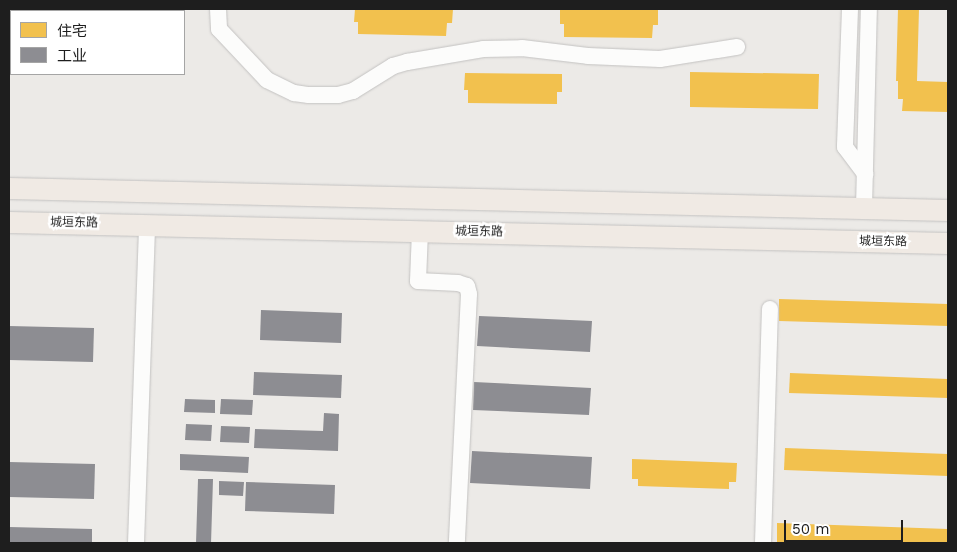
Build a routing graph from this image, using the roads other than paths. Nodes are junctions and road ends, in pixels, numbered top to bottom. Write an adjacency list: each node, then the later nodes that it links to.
1 (218, 9): 4 (street)
2 (850, 9): 5 (street)
3 (869, 9): 5 (street)
4 (737, 47)
5 (865, 174): 7 (street)
6 (9, 188): 7 (main road)
7 (864, 208): 8 (main road)
8 (948, 210)
9 (9, 222): 10 (main road, 城垣东路)
10 (147, 225): 11 (main road, 城垣东路); 14 (street)
11 (420, 231): 12 (main road, 城垣东路); 15 (street)
12 (948, 243)
13 (770, 309): 16 (street)
14 (136, 543)
15 (457, 543)
16 (763, 543)

